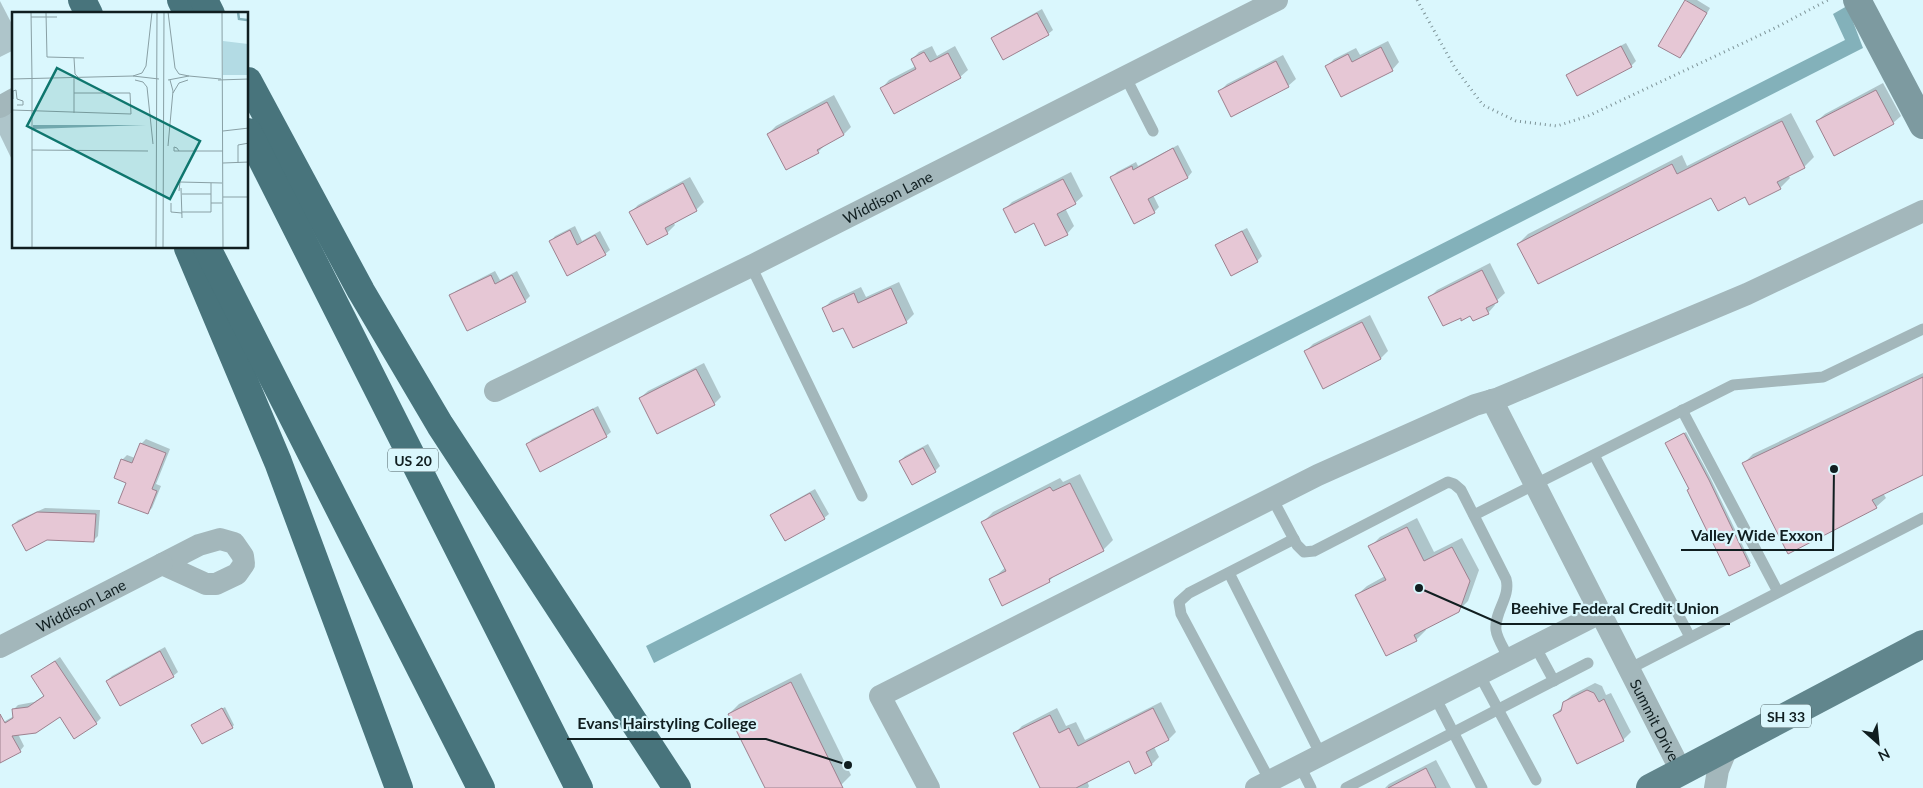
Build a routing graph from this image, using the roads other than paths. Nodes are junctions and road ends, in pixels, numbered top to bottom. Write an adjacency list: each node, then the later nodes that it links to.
1 (180, 0): 5 (highway)
2 (204, 0): 6 (highway)
3 (1277, 0): 7 (street, Widdison Lane)
4 (1857, 0): 11 (street)
5 (187, 12)
6 (210, 12)
7 (1125, 76): 12 (lane); 17 (street, Widdison Lane)
8 (249, 83): 54 (highway)
9 (12, 100): 10 (street)
10 (0, 107)
11 (1923, 125)
12 (1153, 131)
13 (249, 134): 53 (highway, US 20)
14 (1923, 211): 20 (street)
15 (188, 249): 51 (highway)
16 (208, 249): 52 (highway)
17 (751, 266): 19 (street, Widdison Lane); 24 (lane)
18 (1923, 329): 21 (lane)
19 (495, 391)
20 (1492, 400): 23 (street, Summit Drive); 25 (street)
21 (1682, 410): 22 (lane); 31 (lane)
22 (1594, 455): 23 (lane); 33 (lane)
23 (1535, 484): 26 (lane); 32 (street, Summit Drive)
24 (862, 496)
25 (1272, 498): 28 (lane); 55 (street)
26 (1474, 515): 28 (lane); 37 (lane)
27 (1923, 518): 31 (lane)
28 (1294, 539): 30 (lane)
29 (162, 564): 36 (street, Widdison Lane)
30 (1229, 573): 46 (lane); 50 (lane)
31 (1778, 592): 33 (lane)
32 (1600, 613): 35 (street); 39 (street, Summit Drive)
33 (1690, 637): 39 (lane)
34 (1923, 644): 45 (main road, SH 33)
35 (1535, 646): 37 (street); 41 (lane)
36 (0, 647)
37 (1509, 659): 40 (street)
38 (1588, 663): 41 (lane)
39 (1629, 669): 48 (street, Summit Drive)
40 (1479, 674): 42 (street); 43 (lane)
41 (1554, 681): 43 (lane)
42 (1434, 697): 44 (lane); 46 (street)
43 (1498, 710): 44 (lane); 49 (lane)
44 (1452, 733): 57 (lane); 58 (lane)
45 (1728, 746): 48 (main road, SH 33); 60 (street)
46 (1321, 755): 47 (street)
47 (1300, 766): 50 (street); 56 (lane)
48 (1681, 771): 59 (main road, SH 33)
49 (1536, 780)
50 (1263, 785)
51 (399, 788)
52 (482, 788)
53 (579, 788)
54 (677, 788)
55 (929, 788)
56 (1311, 788)
57 (1346, 788)
58 (1482, 788)
59 (1650, 788)
60 (1715, 788)

